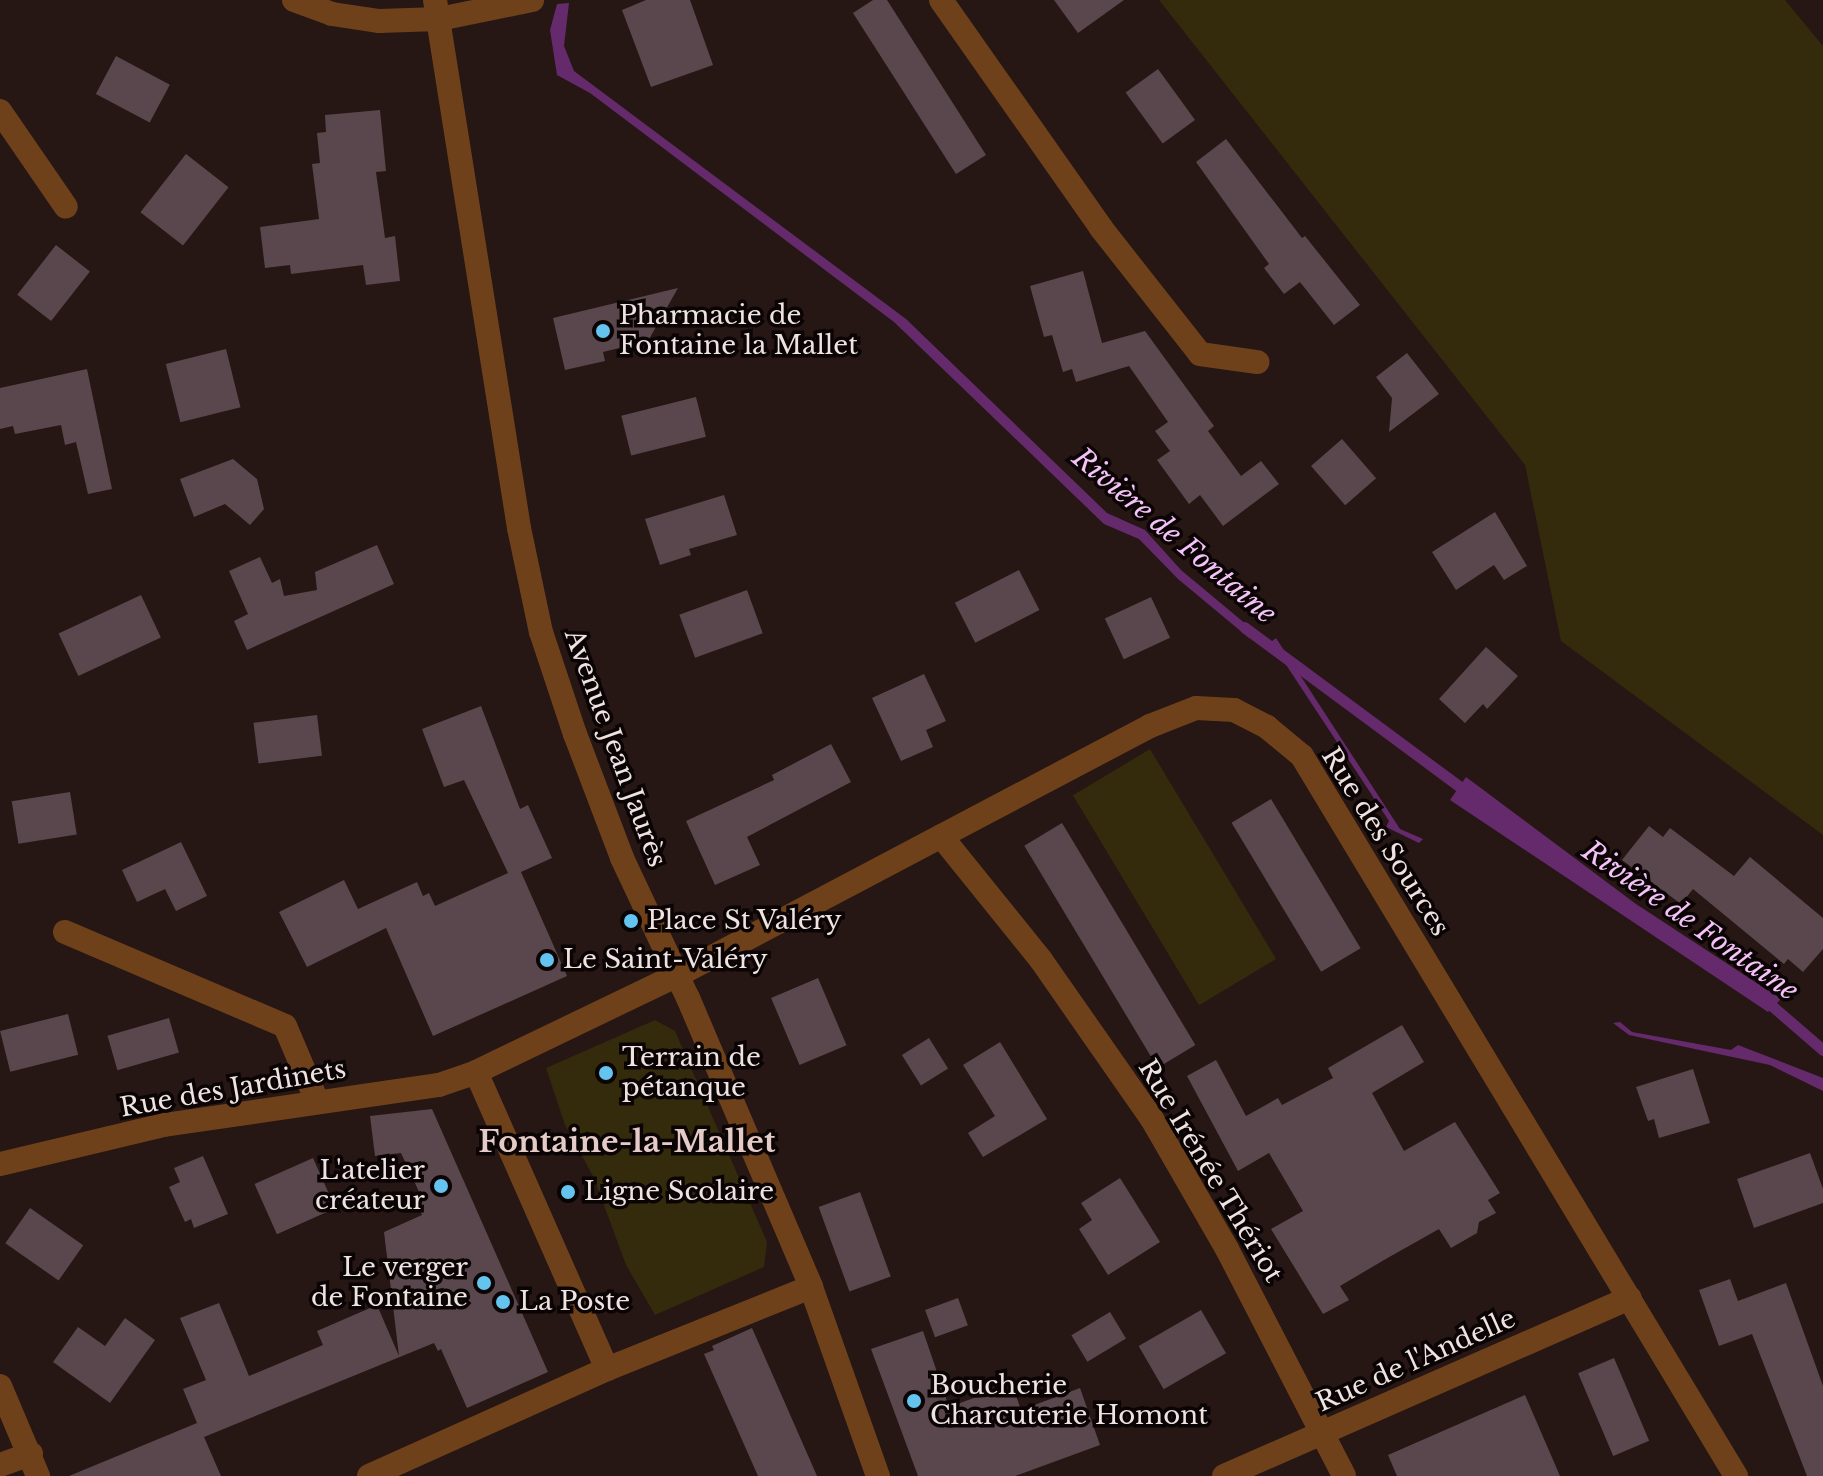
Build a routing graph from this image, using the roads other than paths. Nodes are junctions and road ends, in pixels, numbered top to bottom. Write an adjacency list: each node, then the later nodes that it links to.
1 (294, 0): 4 (street)
2 (532, 0): 4 (street)
3 (941, 0): 7 (street)
4 (437, 10): 10 (street, Avenue Jean Jaurès)
5 (0, 111): 6 (street)
6 (66, 207)
7 (1257, 362)
8 (941, 836): 10 (street, Rue des Sources); 15 (street, Rue des Sources); 18 (street, Rue Irénée Thériot)
9 (65, 932): 12 (street)
10 (678, 975): 11 (street, Rue des Jardinets); 14 (street, Avenue Jean Jaurès)
11 (476, 1072): 12 (street, Rue des Jardinets); 16 (street)
12 (317, 1101): 13 (street, Rue des Jardinets)
13 (0, 1164)
14 (811, 1287): 16 (street); 22 (street, Avenue Jean Jaurès)
15 (1630, 1298): 18 (street, Rue de l'Andelle); 25 (street, Rue des Sources)
16 (607, 1369): 21 (street)
17 (0, 1386): 20 (street)
18 (1324, 1432): 23 (street, Rue de l'Andelle); 24 (street, Rue Irénée Thériot)
19 (0, 1465): 20 (street)
20 (34, 1465)
21 (369, 1476)
22 (878, 1476)
23 (1224, 1476)
24 (1344, 1476)
25 (1736, 1476)

